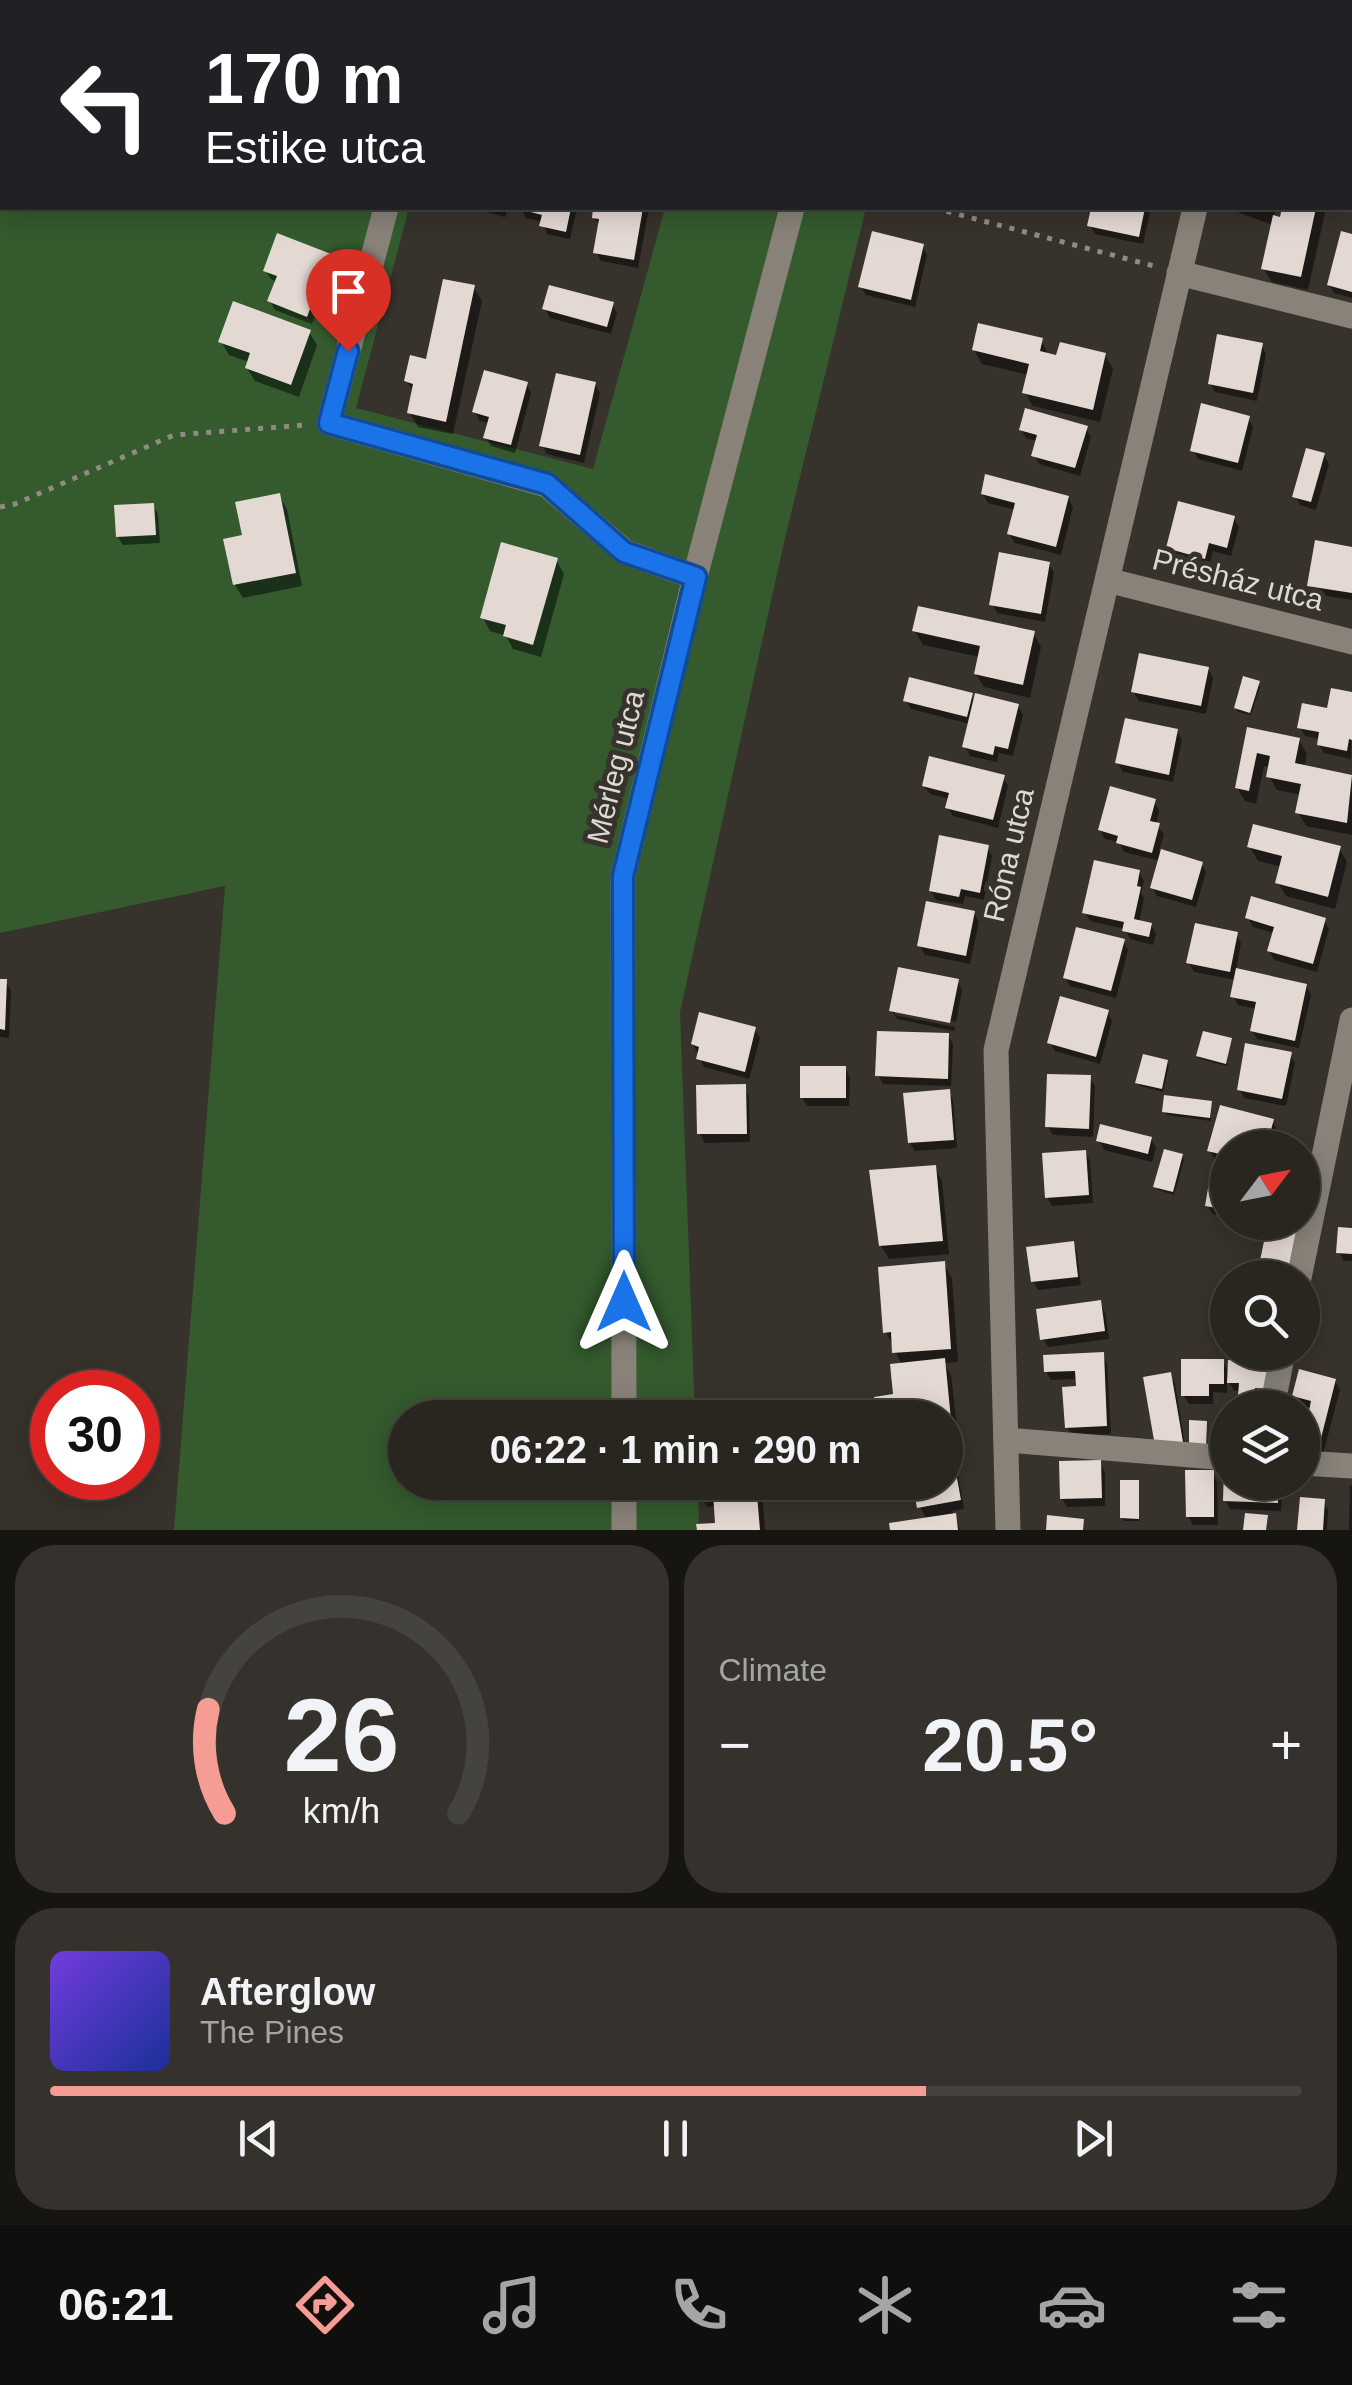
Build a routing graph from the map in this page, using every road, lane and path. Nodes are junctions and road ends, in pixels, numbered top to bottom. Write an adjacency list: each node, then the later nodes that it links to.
1 (385, 210): 7 (street)
2 (791, 210): 9 (street, Mérleg utca)
3 (942, 210): 5 (path)
4 (1195, 210): 5 (street, Róna utca)
5 (1179, 273): 6 (street); 10 (street, Róna utca)
6 (1352, 316)
7 (329, 423): 8 (path); 9 (street)
8 (0, 506)
9 (696, 577): 14 (street, Mérleg utca)
10 (1107, 580): 11 (street, Présház utca); 15 (street, Róna utca)
11 (1352, 642)
12 (1352, 1020): 13 (street)
13 (1302, 1260)
14 (624, 1400)
15 (1006, 1440): 16 (street); 21 (street, Róna utca)
16 (1210, 1457)
17 (1320, 1464): 18 (street)
18 (1352, 1466)
19 (624, 1500): 20 (street)
20 (624, 1530)
21 (1008, 1530)

